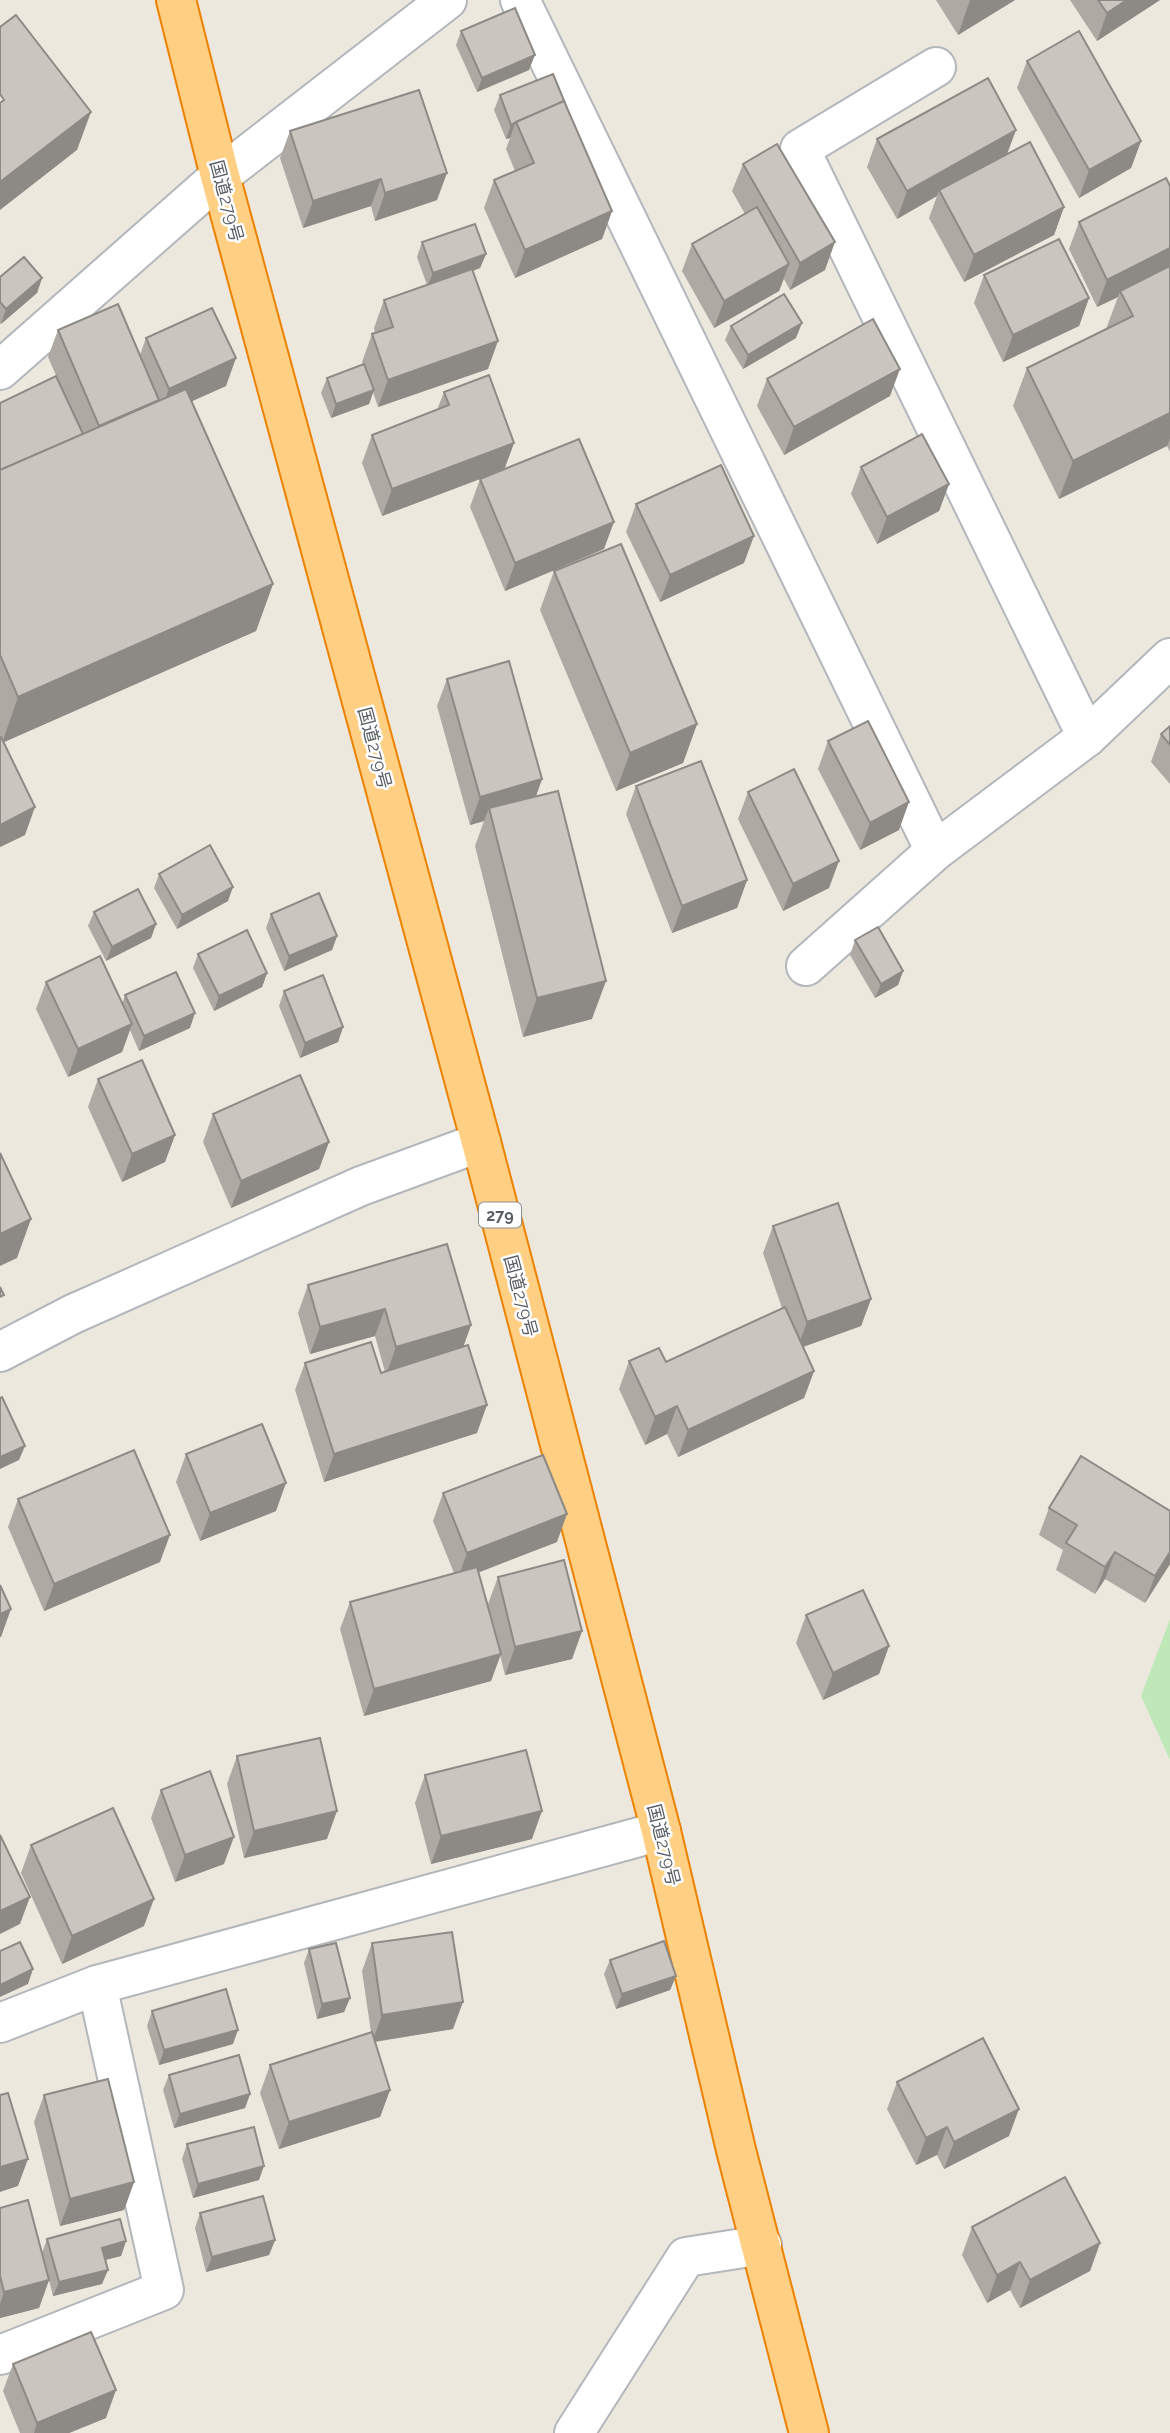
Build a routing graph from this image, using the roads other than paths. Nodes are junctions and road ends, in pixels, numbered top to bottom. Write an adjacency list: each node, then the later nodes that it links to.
1 (176, 0): 5 (highway, 国道279号 / 279)
2 (447, 0): 5 (street)
3 (520, 0): 9 (street)
4 (936, 67): 8 (street)
5 (220, 176): 6 (street); 11 (highway, 国道279号 / 279)
6 (0, 370)
7 (1170, 658): 8 (street)
8 (1087, 737): 9 (street)
9 (935, 851): 10 (street)
10 (806, 966)
11 (481, 1142): 12 (street); 13 (highway, 国道279号 / 279)
12 (0, 1352)
13 (661, 1831): 14 (street); 16 (highway, 国道279号 / 279)
14 (97, 1985): 15 (street); 17 (street)
15 (0, 2023)
16 (762, 2245): 18 (street); 19 (highway, 国道279号 / 279)
17 (0, 2355)
18 (574, 2433)
19 (809, 2433)

